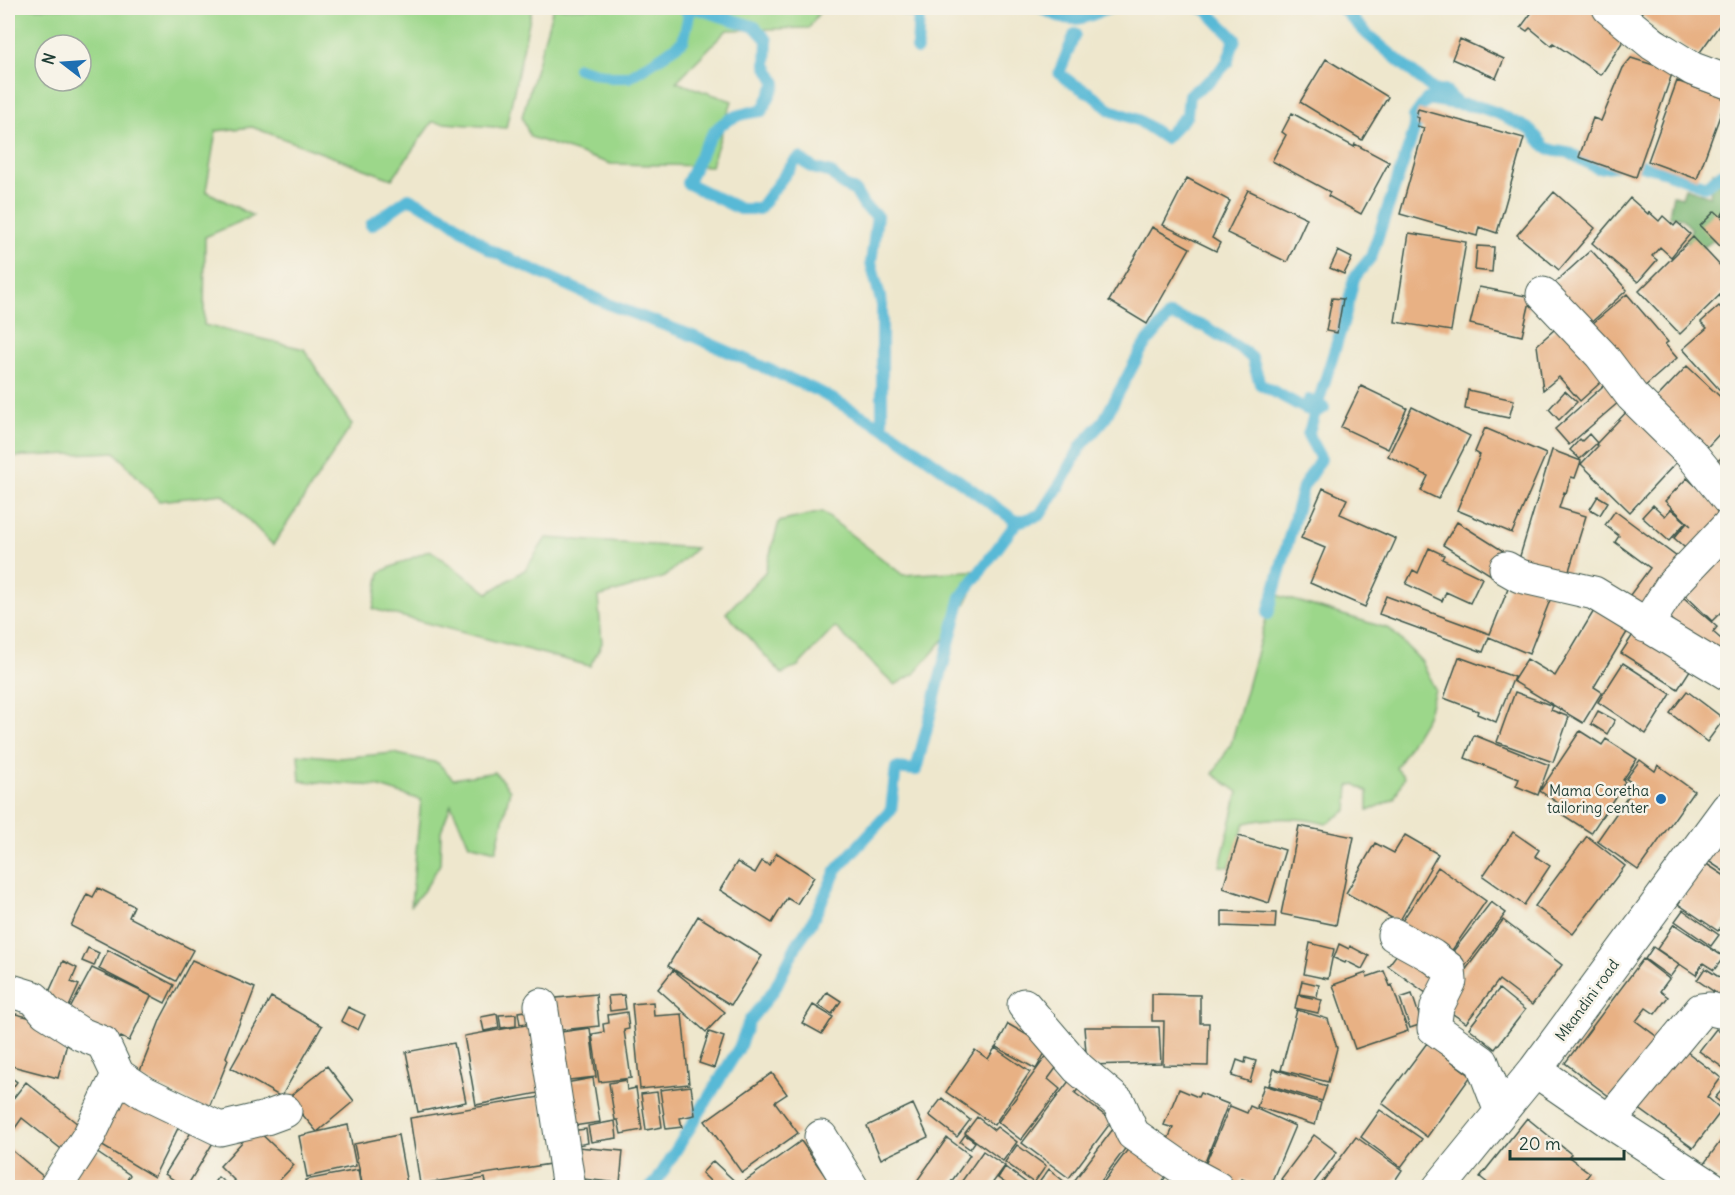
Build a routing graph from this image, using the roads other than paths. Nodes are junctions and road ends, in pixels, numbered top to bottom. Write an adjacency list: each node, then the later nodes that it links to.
1 (1609, 8): 2 (street)
2 (1728, 82)
3 (1543, 294): 4 (street)
4 (1728, 499)
5 (1728, 526): 7 (street)
6 (1506, 568): 7 (street)
7 (1646, 626): 8 (street)
8 (1728, 674)
9 (1728, 808): 15 (street, Mkandini road)
10 (1394, 935): 18 (street)
11 (8, 990): 16 (street)
12 (541, 1005): 22 (street)
13 (1024, 1005): 24 (street)
14 (1728, 1013): 19 (street)
15 (1535, 1070): 18 (street, Mkandini road); 19 (street)
16 (118, 1075): 17 (street); 21 (street)
17 (285, 1110)
18 (1501, 1112): 25 (street, Mkandini road)
19 (1609, 1121): 26 (street)
20 (821, 1137): 23 (street)
21 (55, 1188)
22 (569, 1188)
23 (852, 1188)
24 (1217, 1188)
25 (1439, 1188)
26 (1712, 1188)

